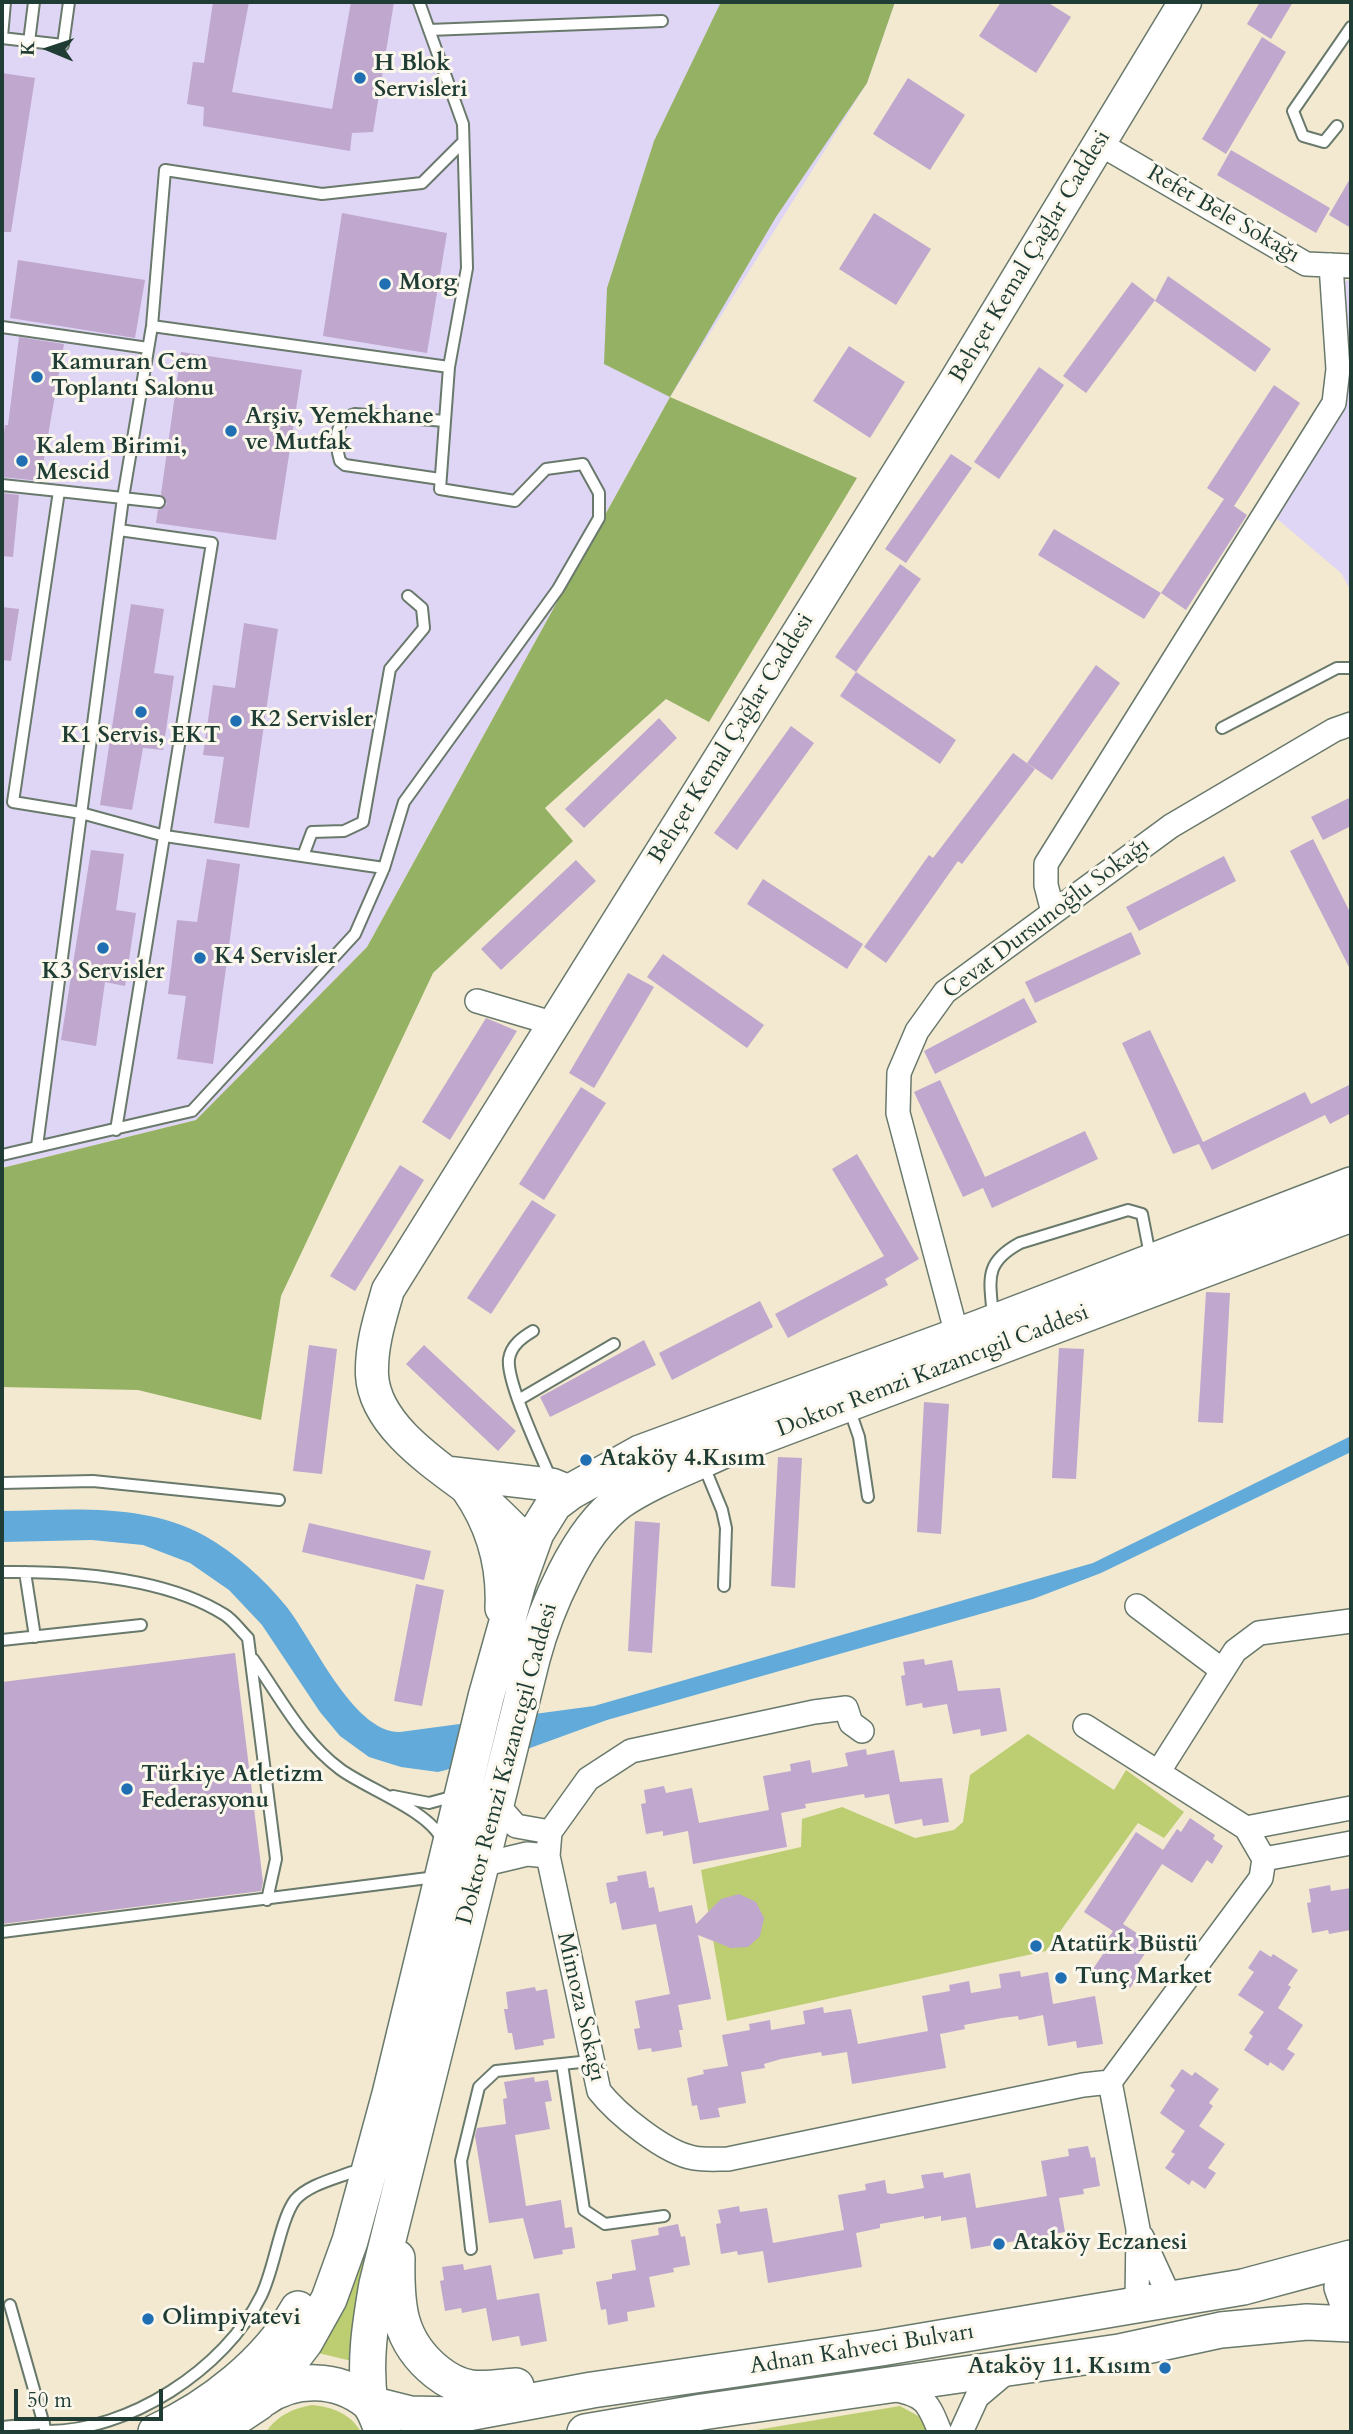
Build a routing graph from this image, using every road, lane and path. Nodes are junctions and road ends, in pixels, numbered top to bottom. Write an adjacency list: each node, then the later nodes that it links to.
1 (5, 2): 9 (lane)
2 (34, 2): 10 (lane)
3 (69, 2): 10 (lane)
4 (419, 2): 8 (lane)
5 (1185, 2): 13 (main road, Behçet Kemal Çağlar Caddesi)
6 (662, 21): 8 (lane)
7 (1351, 27): 11 (lane)
8 (429, 30): 12 (lane)
9 (2, 38): 10 (lane)
10 (30, 42)
11 (1337, 126)
12 (463, 142): 15 (lane); 18 (lane)
13 (1100, 144): 14 (street, Refet Bele Sokağı); 36 (main road, Behçet Kemal Çağlar Caddesi)
14 (1341, 265): 34 (street)
15 (152, 326): 17 (lane); 18 (lane)
16 (2, 327): 17 (lane)
17 (148, 348): 23 (lane)
18 (449, 367): 19 (lane)
19 (445, 421): 20 (lane); 20 (lane)
20 (440, 479): 33 (lane)
21 (2, 485): 22 (lane)
22 (58, 491): 23 (lane); 30 (lane)
23 (123, 498): 24 (lane); 25 (lane)
24 (159, 502)
25 (119, 530): 30 (lane); 31 (lane)
26 (408, 596): 32 (lane)
27 (1351, 668): 29 (lane)
28 (1351, 724): 34 (street, Cevat Dursunoğlu Sokağı)
29 (1222, 728)
30 (81, 813): 31 (lane); 38 (lane)
31 (165, 836): 32 (lane); 37 (lane)
32 (303, 856): 33 (lane)
33 (384, 868): 37 (lane)
34 (1053, 912): 45 (street, Cevat Dursunoğlu Sokağı)
35 (477, 1002): 36 (street)
36 (555, 1024): 50 (main road, Behçet Kemal Çağlar Caddesi)
37 (116, 1130): 38 (lane)
38 (37, 1146): 39 (lane)
39 (2, 1154)
40 (1351, 1185): 42 (main road, Doktor Remzi Kazancıgil Caddesi)
41 (1351, 1214): 48 (main road, Doktor Remzi Kazancıgil Caddesi)
42 (1152, 1262): 43 (main road, Doktor Remzi Kazancıgil Caddesi); 43 (lane)
43 (994, 1322): 45 (main road, Doktor Remzi Kazancıgil Caddesi)
44 (533, 1331): 47 (lane)
45 (957, 1335): 52 (main road, Doktor Remzi Kazancıgil Caddesi)
46 (614, 1344): 47 (lane)
47 (520, 1399): 52 (lane)
48 (848, 1406): 49 (main road, Doktor Remzi Kazancıgil Caddesi); 53 (lane)
49 (702, 1460): 55 (main road, Doktor Remzi Kazancıgil Caddesi); 60 (lane)
50 (459, 1481): 52 (main road); 56 (main road, Behçet Kemal Çağlar Caddesi); 67 (main road)
51 (2, 1483): 54 (lane)
52 (561, 1488): 55 (main road); 56 (main road, Doktor Remzi Kazancıgil Caddesi)
53 (869, 1497)
54 (279, 1500)
55 (596, 1527): 57 (main road, Doktor Remzi Kazancıgil Caddesi)
56 (530, 1546): 57 (main road); 67 (main road, Doktor Remzi Kazancıgil Caddesi)
57 (568, 1567): 75 (main road, Doktor Remzi Kazancıgil Caddesi)
58 (2, 1572): 59 (lane)
59 (25, 1573): 65 (lane); 68 (lane)
60 (724, 1586)
61 (1351, 1601): 63 (street)
62 (1137, 1606): 69 (street)
63 (1343, 1622): 69 (street)
64 (141, 1625): 65 (lane)
65 (35, 1637): 66 (lane)
66 (2, 1640)
67 (501, 1644): 73 (main road, Doktor Remzi Kazancıgil Caddesi)
68 (251, 1656): 74 (lane); 83 (lane)
69 (1222, 1670): 72 (street)
70 (1085, 1726): 72 (street)
71 (862, 1731): 78 (street)
72 (1159, 1772): 77 (street)
73 (465, 1786): 74 (lane); 82 (main road, Doktor Remzi Kazancıgil Caddesi)
74 (380, 1793): 82 (lane)
75 (499, 1794): 78 (street); 82 (main road, Doktor Remzi Kazancıgil Caddesi)
76 (1351, 1808): 77 (street)
77 (1246, 1828): 81 (street)
78 (550, 1832): 80 (street, Mimoza Sokağı)
79 (1351, 1843): 81 (street)
80 (548, 1856): 82 (street); 85 (street, Mimoza Sokağı)
81 (1264, 1859): 87 (street)
82 (457, 1867): 83 (lane); 88 (main road, Doktor Remzi Kazancıgil Caddesi); 90 (main road, Doktor Remzi Kazancıgil Caddesi)
83 (267, 1900): 84 (lane)
84 (2, 1932)
85 (590, 2061): 86 (lane); 87 (street, Mimoza Sokağı)
86 (562, 2063): 91 (lane); 93 (lane)
87 (1110, 2082): 92 (street)
88 (390, 2094): 89 (main road); 103 (main road, Doktor Remzi Kazancıgil Caddesi)
89 (352, 2172): 106 (lane); 107 (main road)
90 (399, 2201): 102 (main road); 104 (main road, Doktor Remzi Kazancıgil Caddesi)
91 (664, 2216)
92 (1138, 2229): 96 (street); 96 (street)
93 (471, 2249)
94 (1351, 2258): 96 (main road, Adnan Kahveci Bulvarı)
95 (1351, 2267): 98 (main road)
96 (1154, 2301): 102 (main road, Adnan Kahveci Bulvarı)
97 (10, 2305): 106 (lane)
98 (1351, 2312)
99 (1351, 2324): 100 (main road, Adnan Kahveci Bulvarı)
100 (1012, 2368): 101 (main road, Adnan Kahveci Bulvarı); 112 (street)
101 (882, 2387): 110 (main road, Adnan Kahveci Bulvarı); 111 (street)
102 (592, 2390): 104 (main road, Adnan Kahveci Bulvarı)
103 (258, 2403): 104 (main road, Adnan Kahveci Bulvarı); 108 (main road); 109 (main road)
104 (376, 2418)
105 (2, 2427): 106 (lane)
106 (45, 2429)
107 (156, 2432)
108 (214, 2432)
109 (241, 2432)
110 (585, 2432)
111 (940, 2432)
112 (961, 2432)

